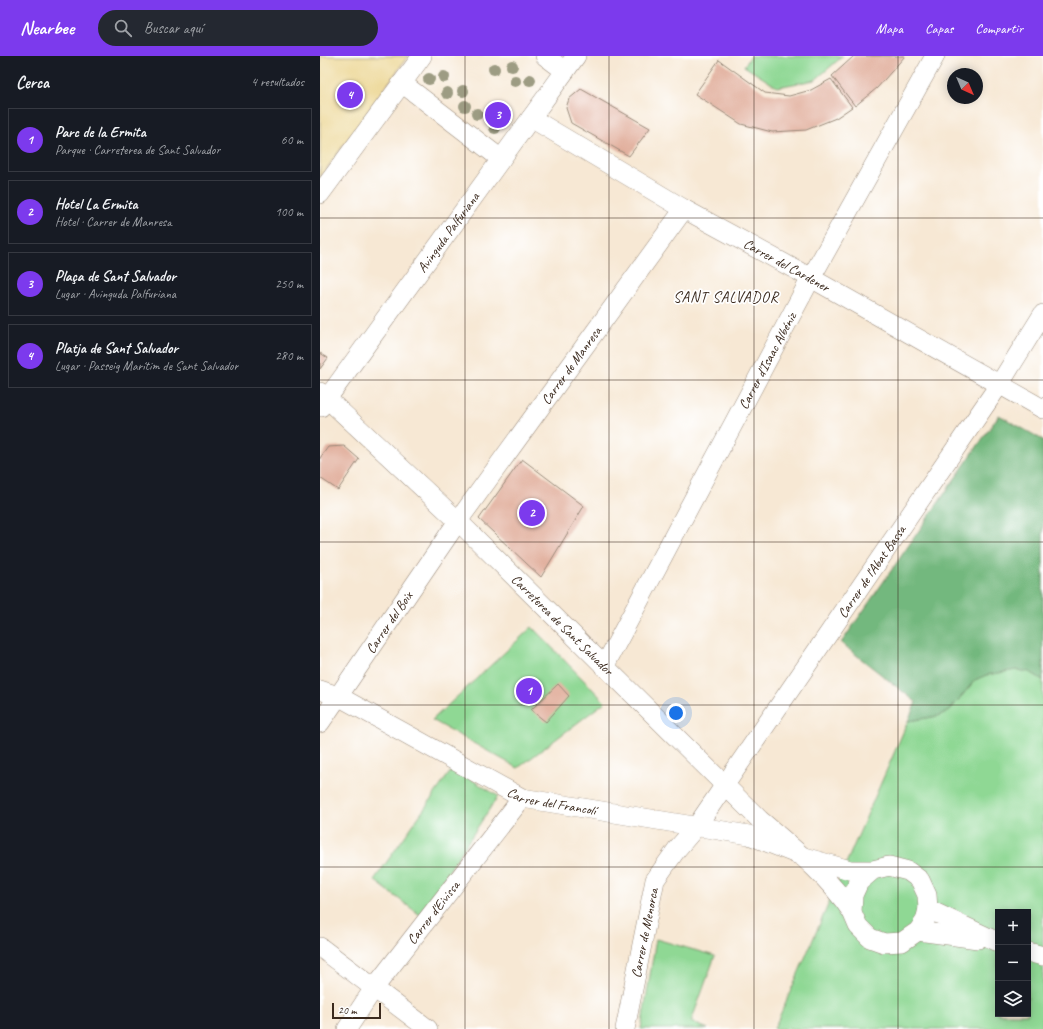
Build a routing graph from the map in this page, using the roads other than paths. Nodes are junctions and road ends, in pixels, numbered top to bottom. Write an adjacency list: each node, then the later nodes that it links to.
1 (422, 56): 6 (street)
2 (544, 56): 5 (street)
3 (576, 56): 5 (street, Avinguda Palfuriana)
4 (935, 56): 11 (street, Carrer d'Isaac Albéniz)
5 (565, 71): 7 (street, Avinguda Palfuriana)
6 (402, 83): 8 (street); 9 (street)
7 (531, 118): 8 (street, Avinguda Palfuriana); 10 (street, Carrer del Cardener)
8 (501, 159): 14 (street, Avinguda Palfuriana)
9 (320, 194)
10 (684, 209): 11 (street, Carrer del Cardener); 16 (street, Carrer de Manresa)
11 (811, 278): 13 (street, Carrer del Cardener); 17 (street, Carrer d'Isaac Albéniz)
12 (1043, 314): 13 (street, Carrer de l'Abat Bassa)
13 (999, 385): 15 (street, Carrer del Cardener); 21 (street, Carrer de l'Abat Bassa)
14 (322, 400): 16 (street, Carreterea de Sant Salvador)
15 (1043, 409)
16 (458, 521): 17 (street, Carreterea de Sant Salvador); 19 (street, Carrer del Boix)
17 (604, 668): 21 (street, Carreterea de Sant Salvador)
18 (320, 690): 19 (street, Carrer del Francolí)
19 (338, 696): 20 (street, Carrer del Boix); 22 (street, Carrer del Francolí)
20 (320, 723)
21 (724, 786): 23 (street, Carrer de l'Abat Bassa); 24 (street, Carreterea de Sant Salvador)
22 (522, 798): 23 (street, Carrer del Francolí); 34 (street, Carrer d'Eivissa)
23 (696, 826): 24 (street, Carrer del Francolí); 37 (street, Carrer de Menorca)
24 (804, 857): 25 (street, Carrer del Francolí); 27 (street, Carreterea de Sant Salvador)
25 (873, 870): 26 (street); 27 (street)
26 (928, 909): 28 (street); 29 (street)
27 (852, 912): 28 (street)
28 (918, 931): 30 (street)
29 (995, 942)
30 (995, 942)
31 (320, 947): 34 (street)
32 (1031, 953): 33 (street)
33 (1043, 956)
34 (374, 988): 35 (street, Carrer d'Eivissa); 36 (street)
35 (347, 1029)
36 (428, 1029)
37 (624, 1029)

